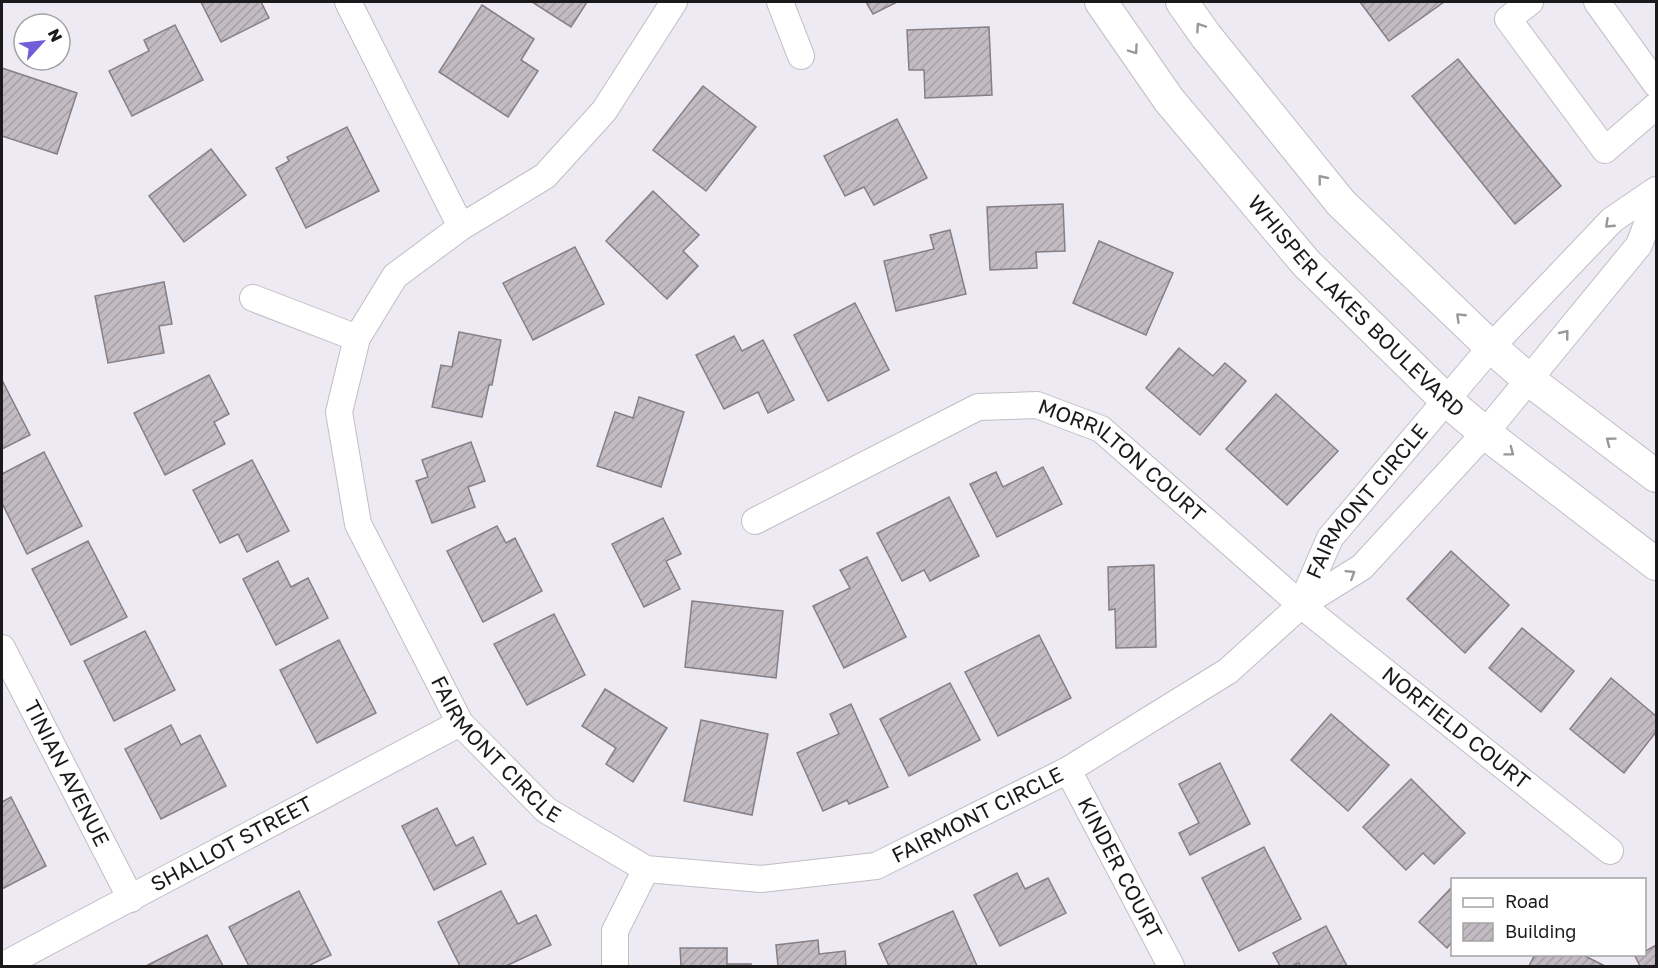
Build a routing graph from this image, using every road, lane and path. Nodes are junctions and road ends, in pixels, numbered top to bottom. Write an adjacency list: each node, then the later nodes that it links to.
1 (348, 2): 13 (street)
2 (674, 2): 13 (street, FAIRMONT CIRCLE)
3 (780, 2): 8 (street)
4 (1101, 2): 18 (street, WHISPER LAKES BOULEVARD, one-way to 18)
5 (1182, 2): 16 (street, one-way to 5)
6 (1530, 2): 10 (street)
7 (1597, 2): 9 (street)
8 (801, 56)
9 (1656, 84)
10 (1656, 106)
11 (1656, 190): 16 (street, FAIRMONT CIRCLE, one-way to 16)
12 (1656, 200): 17 (street, FAIRMONT CIRCLE, one-way to 12)
13 (461, 227): 15 (street, FAIRMONT CIRCLE)
14 (253, 298): 15 (street)
15 (357, 338): 25 (street, FAIRMONT CIRCLE)
16 (1491, 347): 17 (street); 18 (street, FAIRMONT CIRCLE)
17 (1528, 379): 19 (street, FAIRMONT CIRCLE); 20 (street, one-way to 17)
18 (1446, 400): 19 (street, WHISPER LAKES BOULEVARD); 23 (street, FAIRMONT CIRCLE)
19 (1485, 433): 22 (street, WHISPER LAKES BOULEVARD, one-way to 22); 23 (street, FAIRMONT CIRCLE, one-way to 19)
20 (1656, 476)
21 (755, 521): 23 (street, MORRILTON COURT)
22 (1656, 564)
23 (1301, 606): 26 (street, FAIRMONT CIRCLE); 27 (street, NORFIELD COURT)
24 (2, 648): 29 (street, TINIAN AVENUE)
25 (460, 723): 28 (street, FAIRMONT CIRCLE); 29 (street, SHALLOT STREET)
26 (1068, 770): 28 (street, FAIRMONT CIRCLE); 32 (street, KINDER COURT)
27 (1610, 852)
28 (646, 869): 31 (street)
29 (131, 899): 30 (street, SHALLOT STREET)
30 (2, 966)
31 (615, 966)
32 (1171, 966)

